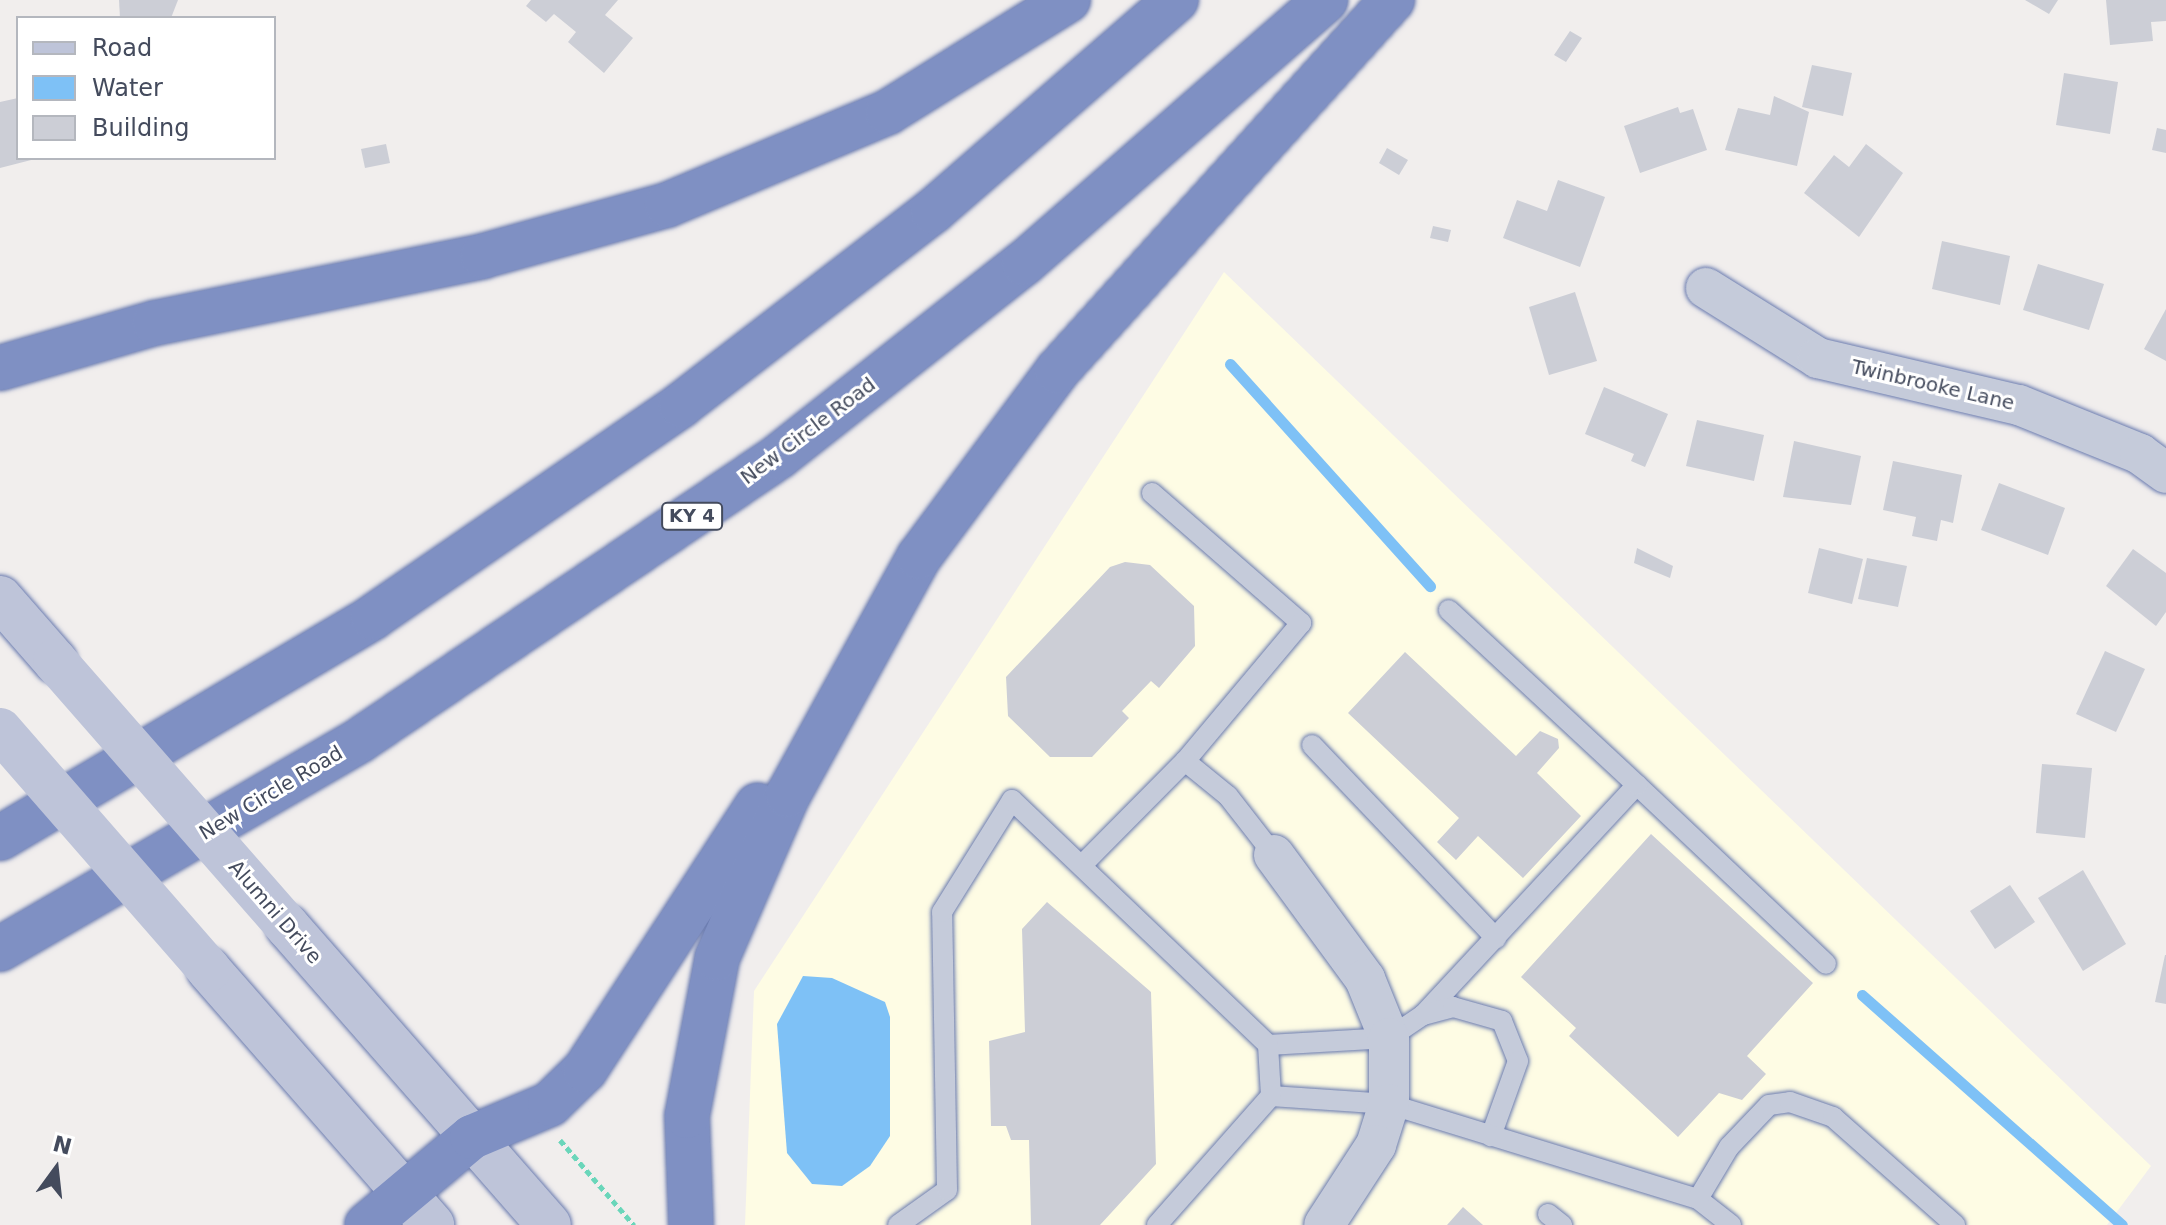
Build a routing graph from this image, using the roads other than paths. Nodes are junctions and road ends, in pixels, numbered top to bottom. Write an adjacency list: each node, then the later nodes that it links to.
1 (1068, 0): 6 (highway)
2 (1176, 0): 18 (highway)
3 (1325, 0): 22 (highway, New Circle Road / KY 4)
4 (1392, 0): 13 (highway)
5 (1706, 288): 9 (street, Twinbrooke Lane)
6 (110, 335): 7 (highway); 8 (highway)
7 (0, 350)
8 (0, 368)
9 (2166, 473)
10 (1152, 493): 16 (lane)
11 (0, 598): 30 (main road, Alumni Drive, bridge)
12 (1449, 610): 17 (lane)
13 (880, 629): 30 (highway); 35 (highway)
14 (0, 730): 32 (main road, bridge)
15 (1312, 745): 21 (lane)
16 (1185, 761): 19 (lane); 20 (lane)
17 (1637, 785): 21 (lane); 23 (lane)
18 (0, 838)
19 (1274, 855): 25 (street)
20 (1083, 864): 26 (lane); 36 (lane)
21 (1496, 938): 24 (lane)
22 (0, 949)
23 (1826, 964)
24 (1423, 1015): 25 (lane); 29 (lane)
25 (1389, 1038): 26 (lane); 28 (street)
26 (1268, 1045): 27 (lane)
27 (1271, 1096): 28 (lane); 37 (lane)
28 (1389, 1104): 29 (lane); 38 (street)
29 (1491, 1136): 31 (lane)
30 (472, 1137): 32 (highway); 34 (main road, Alumni Drive)
31 (1698, 1199): 39 (lane); 40 (lane)
32 (419, 1210): 33 (highway)
33 (367, 1225)
34 (549, 1225)
35 (691, 1225)
36 (898, 1225)
37 (1157, 1225)
38 (1324, 1225)
39 (1731, 1225)
40 (1955, 1225)

